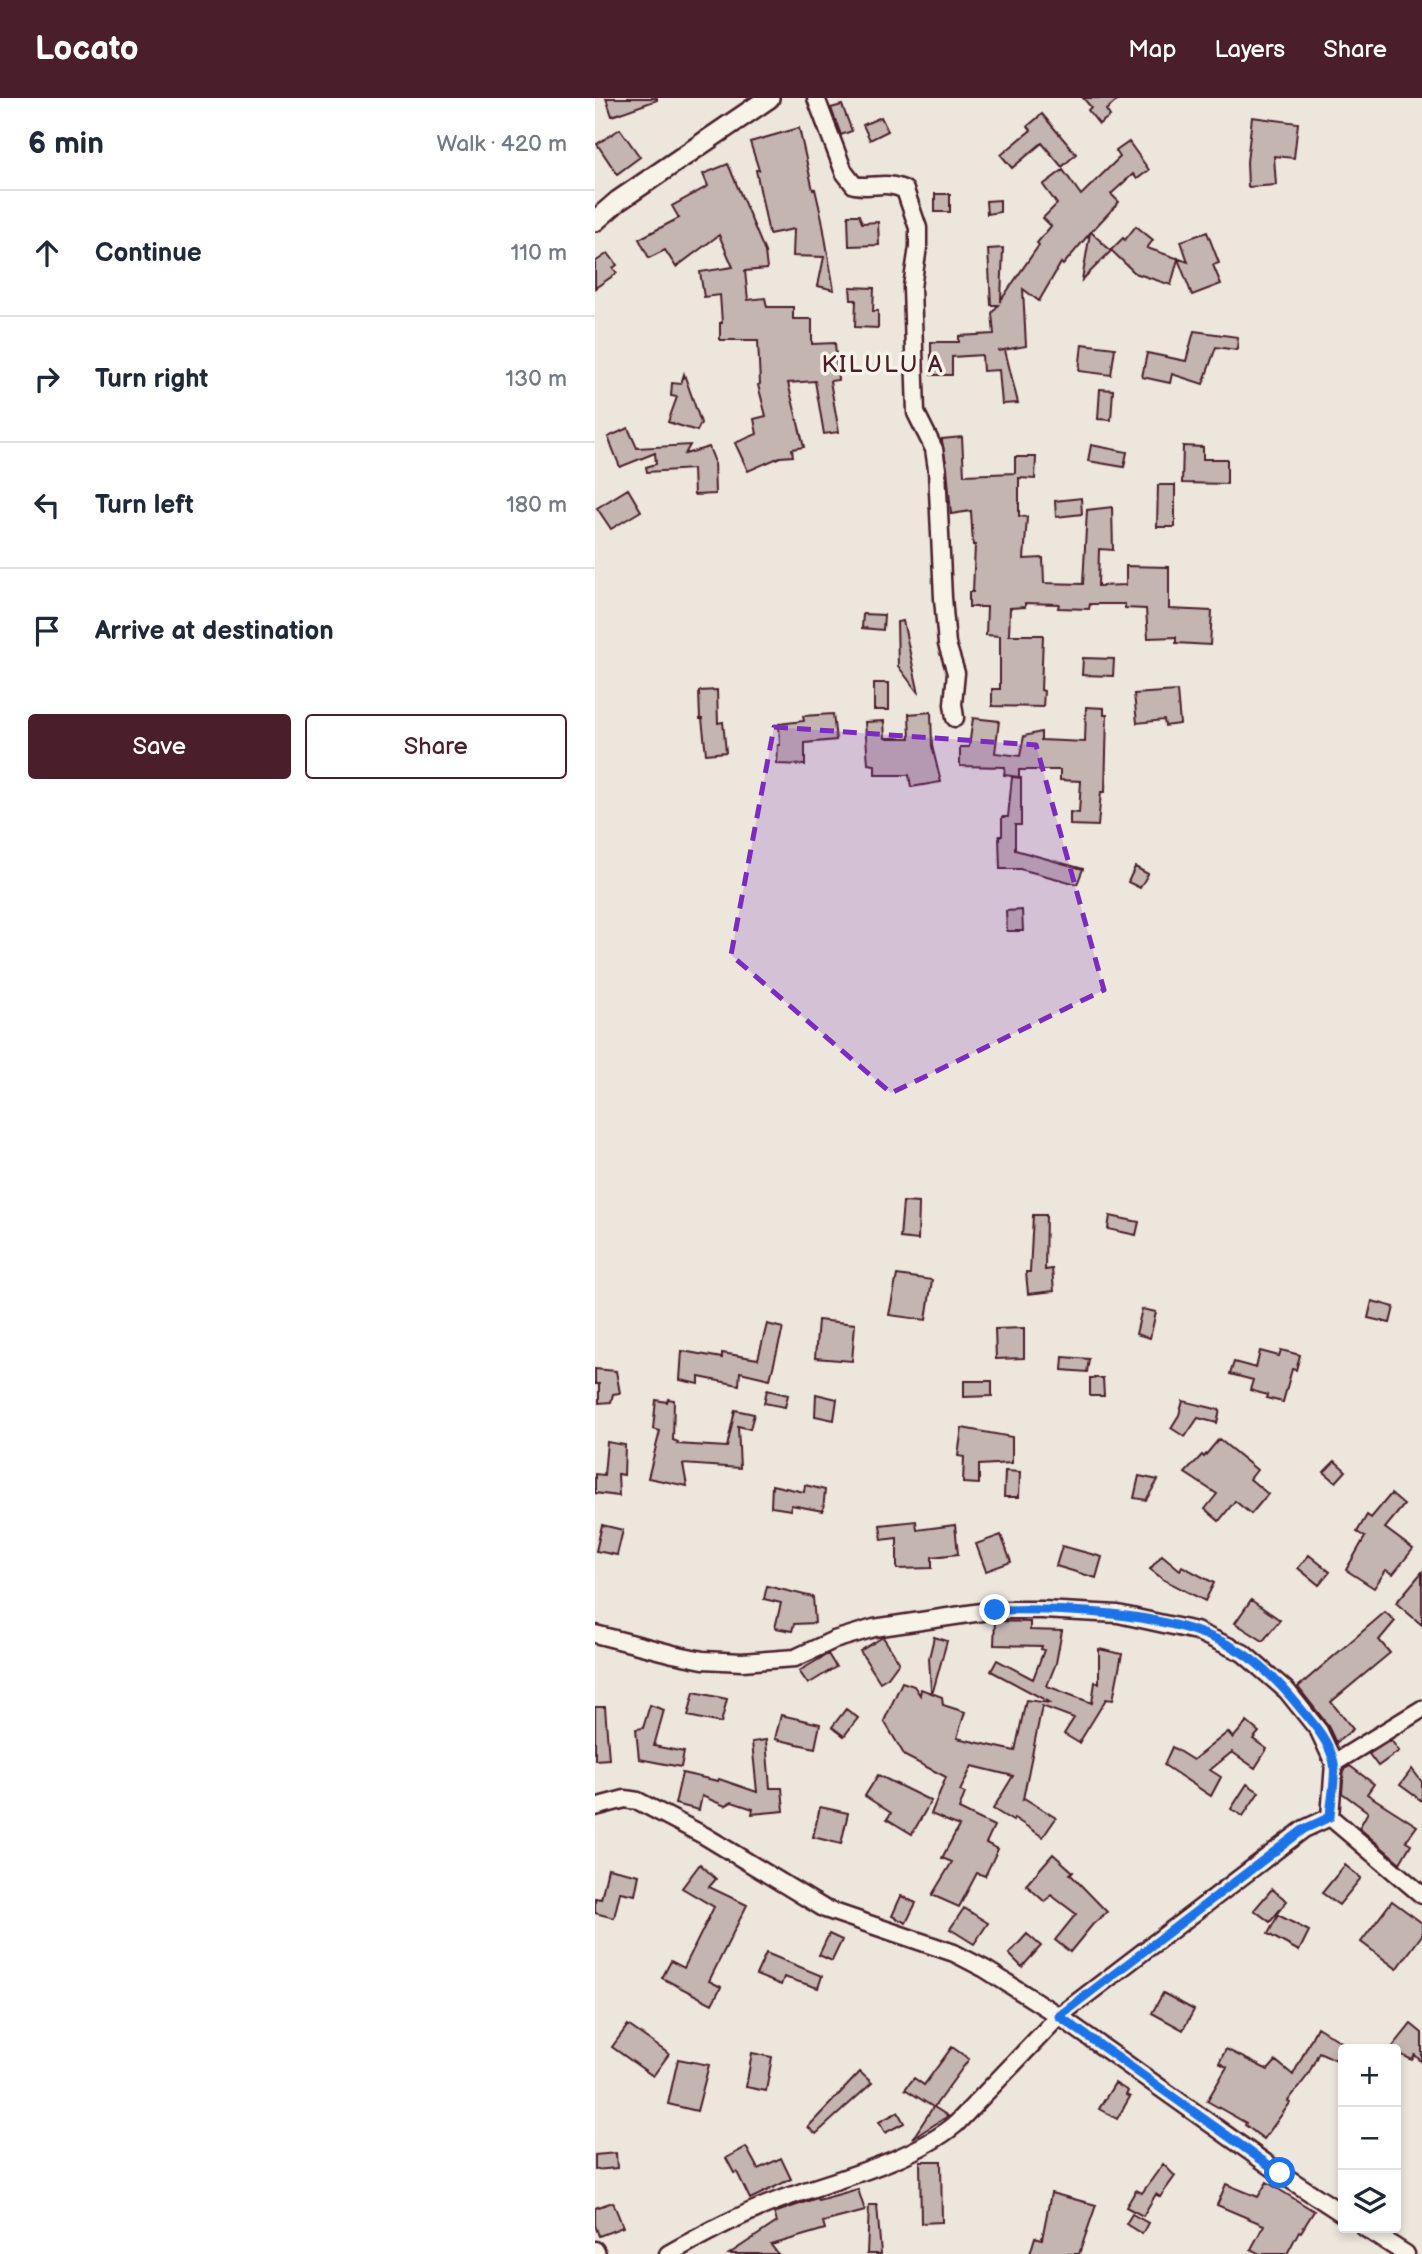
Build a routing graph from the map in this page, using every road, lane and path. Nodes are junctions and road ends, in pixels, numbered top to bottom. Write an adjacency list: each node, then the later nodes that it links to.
1 (769, 98): 3 (street)
2 (816, 98): 4 (street)
3 (595, 221)
4 (955, 718)
5 (595, 1634): 7 (street)
6 (1422, 1709): 7 (street)
7 (1334, 1763): 9 (street)
8 (595, 1807): 11 (street)
9 (1330, 1817): 10 (street); 11 (street)
10 (1422, 1895)
11 (1059, 2016): 12 (street); 14 (street)
12 (1338, 2211)
13 (1373, 2233): 15 (street)
14 (668, 2254)
15 (1406, 2254)

